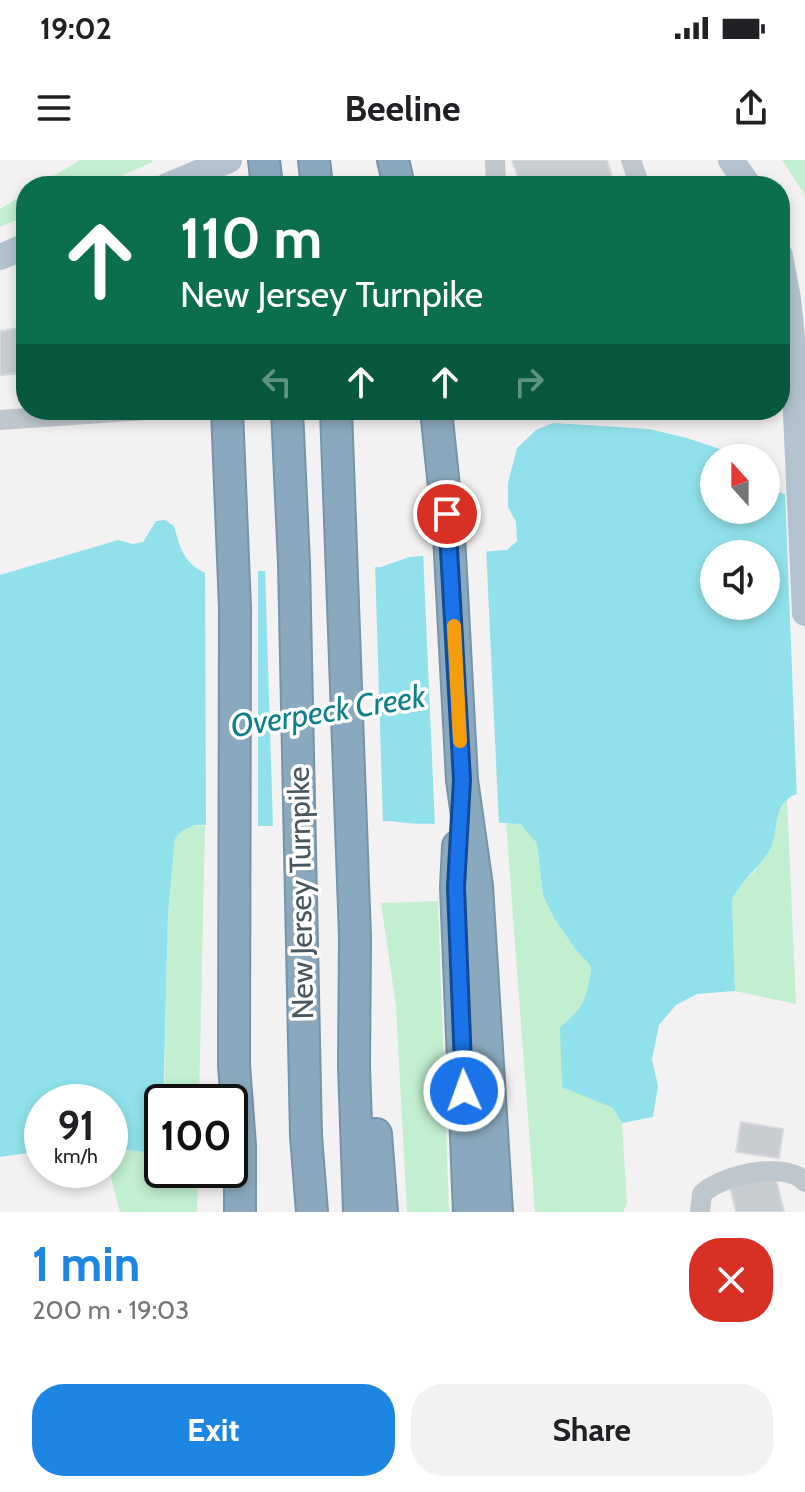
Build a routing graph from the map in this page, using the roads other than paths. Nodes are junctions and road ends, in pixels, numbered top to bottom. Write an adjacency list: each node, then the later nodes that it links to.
1 (229, 160): 2 (main road, bridge)
2 (191, 176)
3 (790, 399): 8 (main road)
4 (228, 420): 11 (highway)
5 (287, 420): 13 (highway, New Jersey Turnpike)
6 (336, 420): 10 (highway)
7 (437, 420): 9 (highway)
8 (805, 613)
9 (464, 834): 22 (highway); 23 (highway)
10 (355, 937): 20 (highway); 21 (highway)
11 (234, 1065): 12 (highway); 17 (highway)
12 (231, 1084)
13 (306, 1136): 18 (highway); 19 (highway)
14 (805, 1182): 24 (lane)
15 (222, 1188): 16 (highway)
16 (221, 1212)
17 (240, 1212)
18 (299, 1212)
19 (312, 1212)
20 (359, 1212)
21 (382, 1212)
22 (469, 1212)
23 (497, 1212)
24 (700, 1212)

